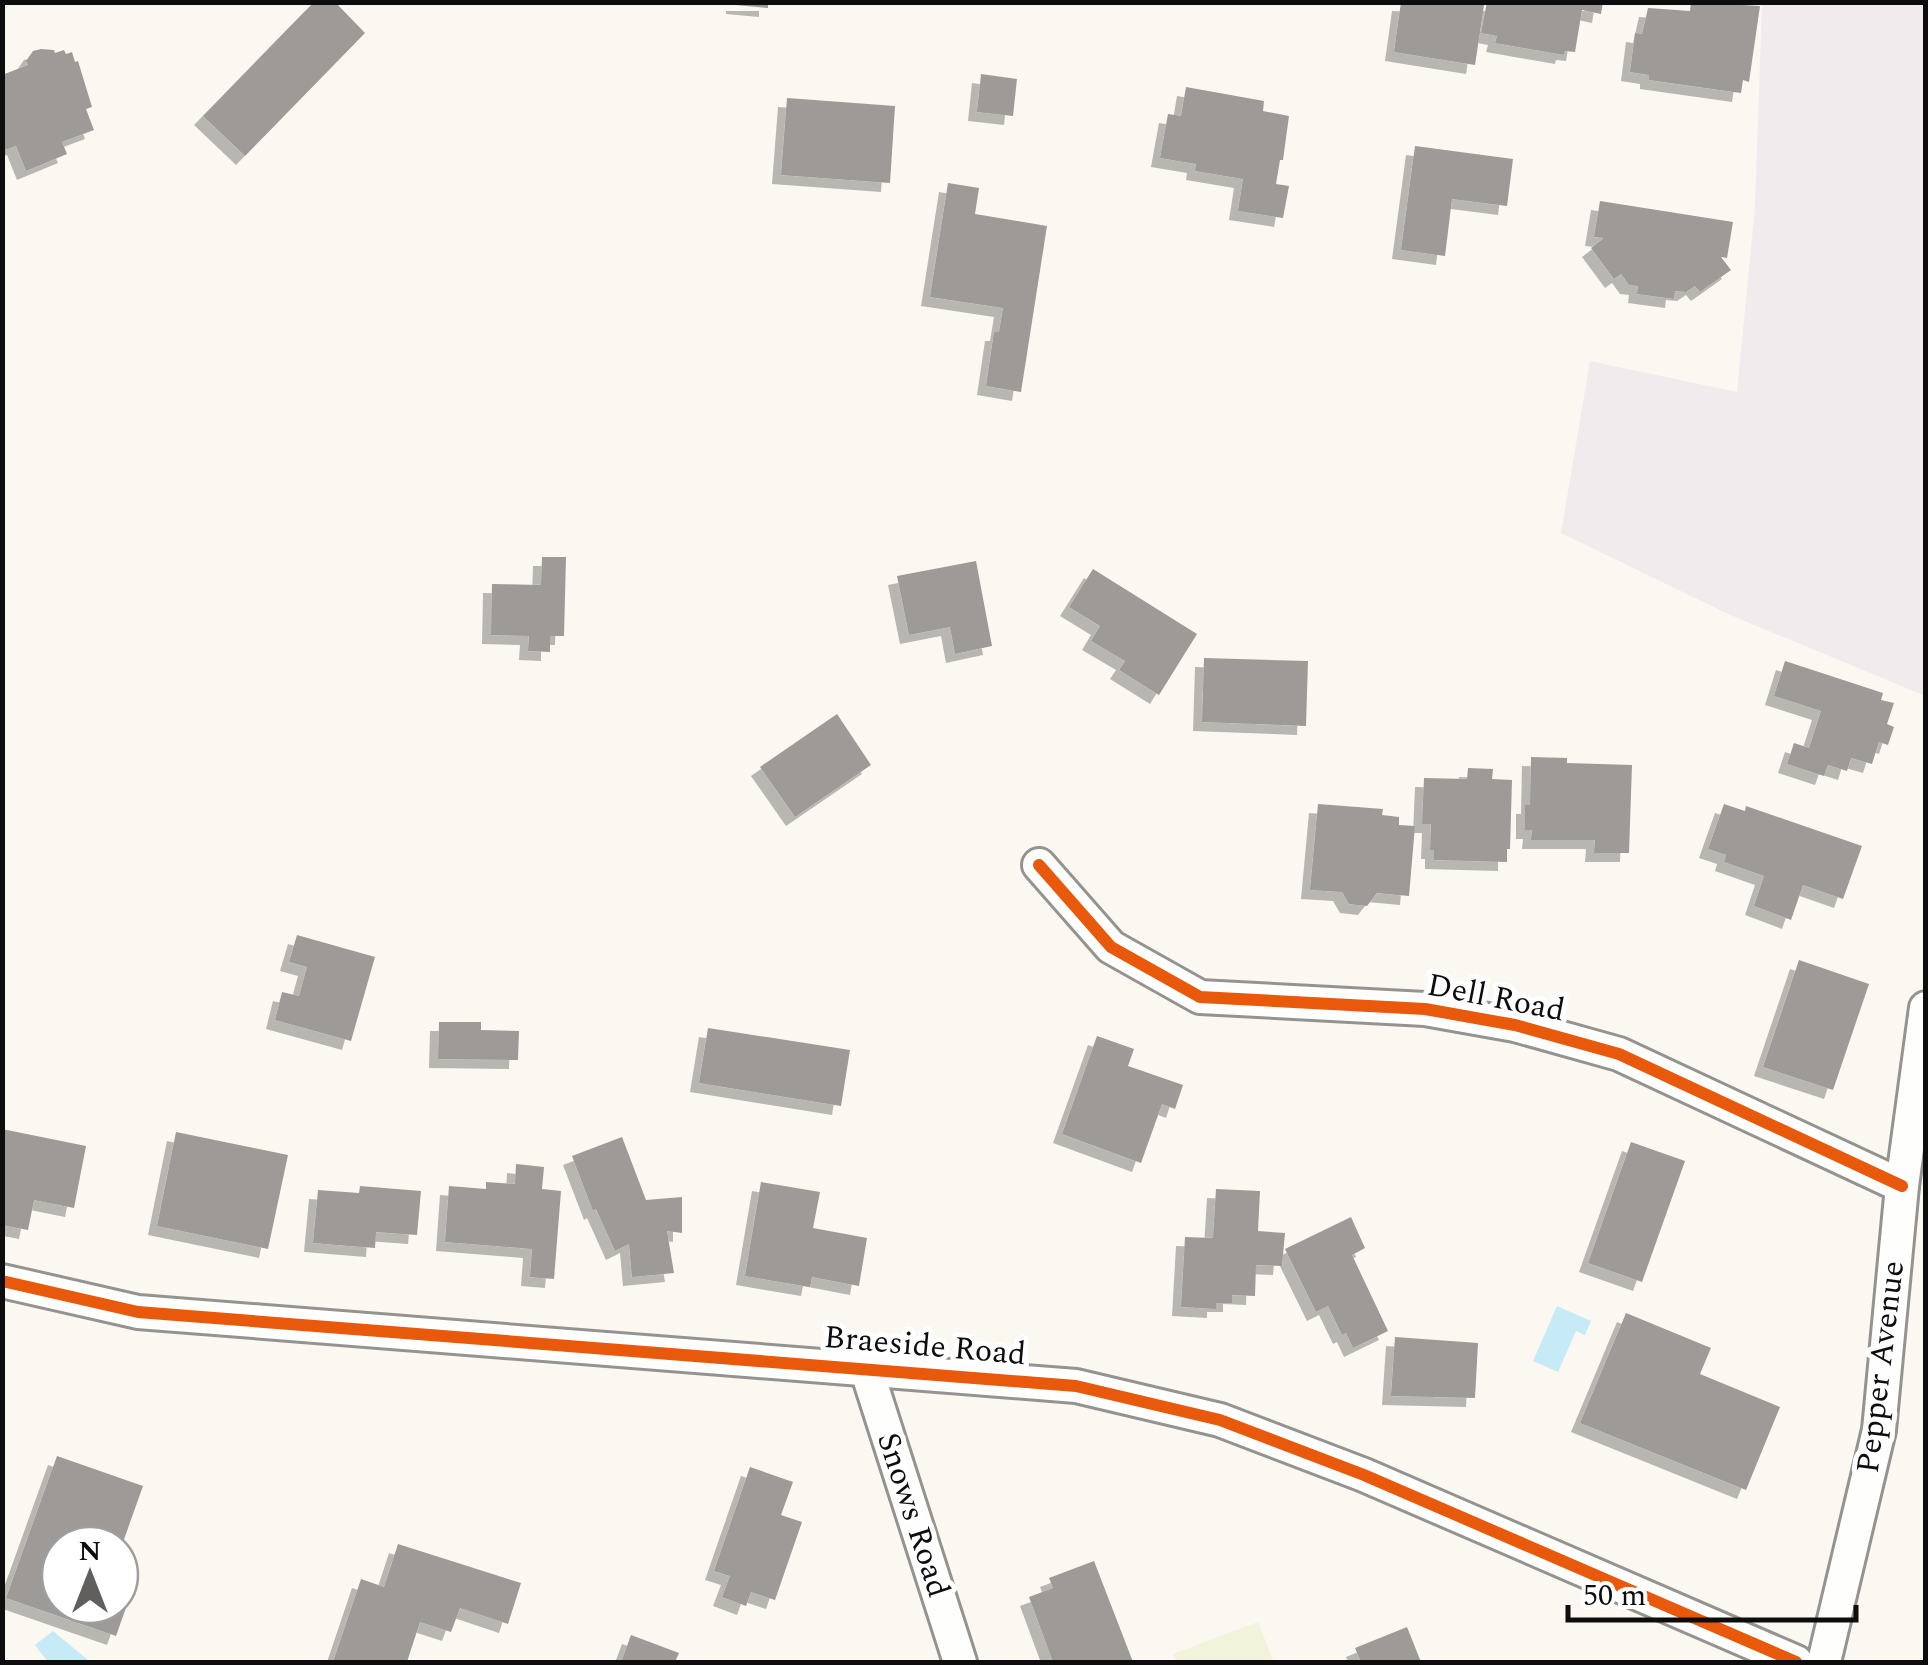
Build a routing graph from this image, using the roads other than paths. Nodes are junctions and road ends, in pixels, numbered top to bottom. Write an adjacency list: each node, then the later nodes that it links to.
1 (1039, 866): 3 (street, Dell Road)
2 (1926, 1008): 3 (street, Pepper Avenue)
3 (1902, 1186): 8 (street, Pepper Avenue)
4 (2, 1282): 5 (street, Braeside Road)
5 (866, 1368): 6 (street, Snows Road); 7 (street, Braeside Road)
6 (960, 1662)
7 (1796, 1662)
8 (1824, 1662)

